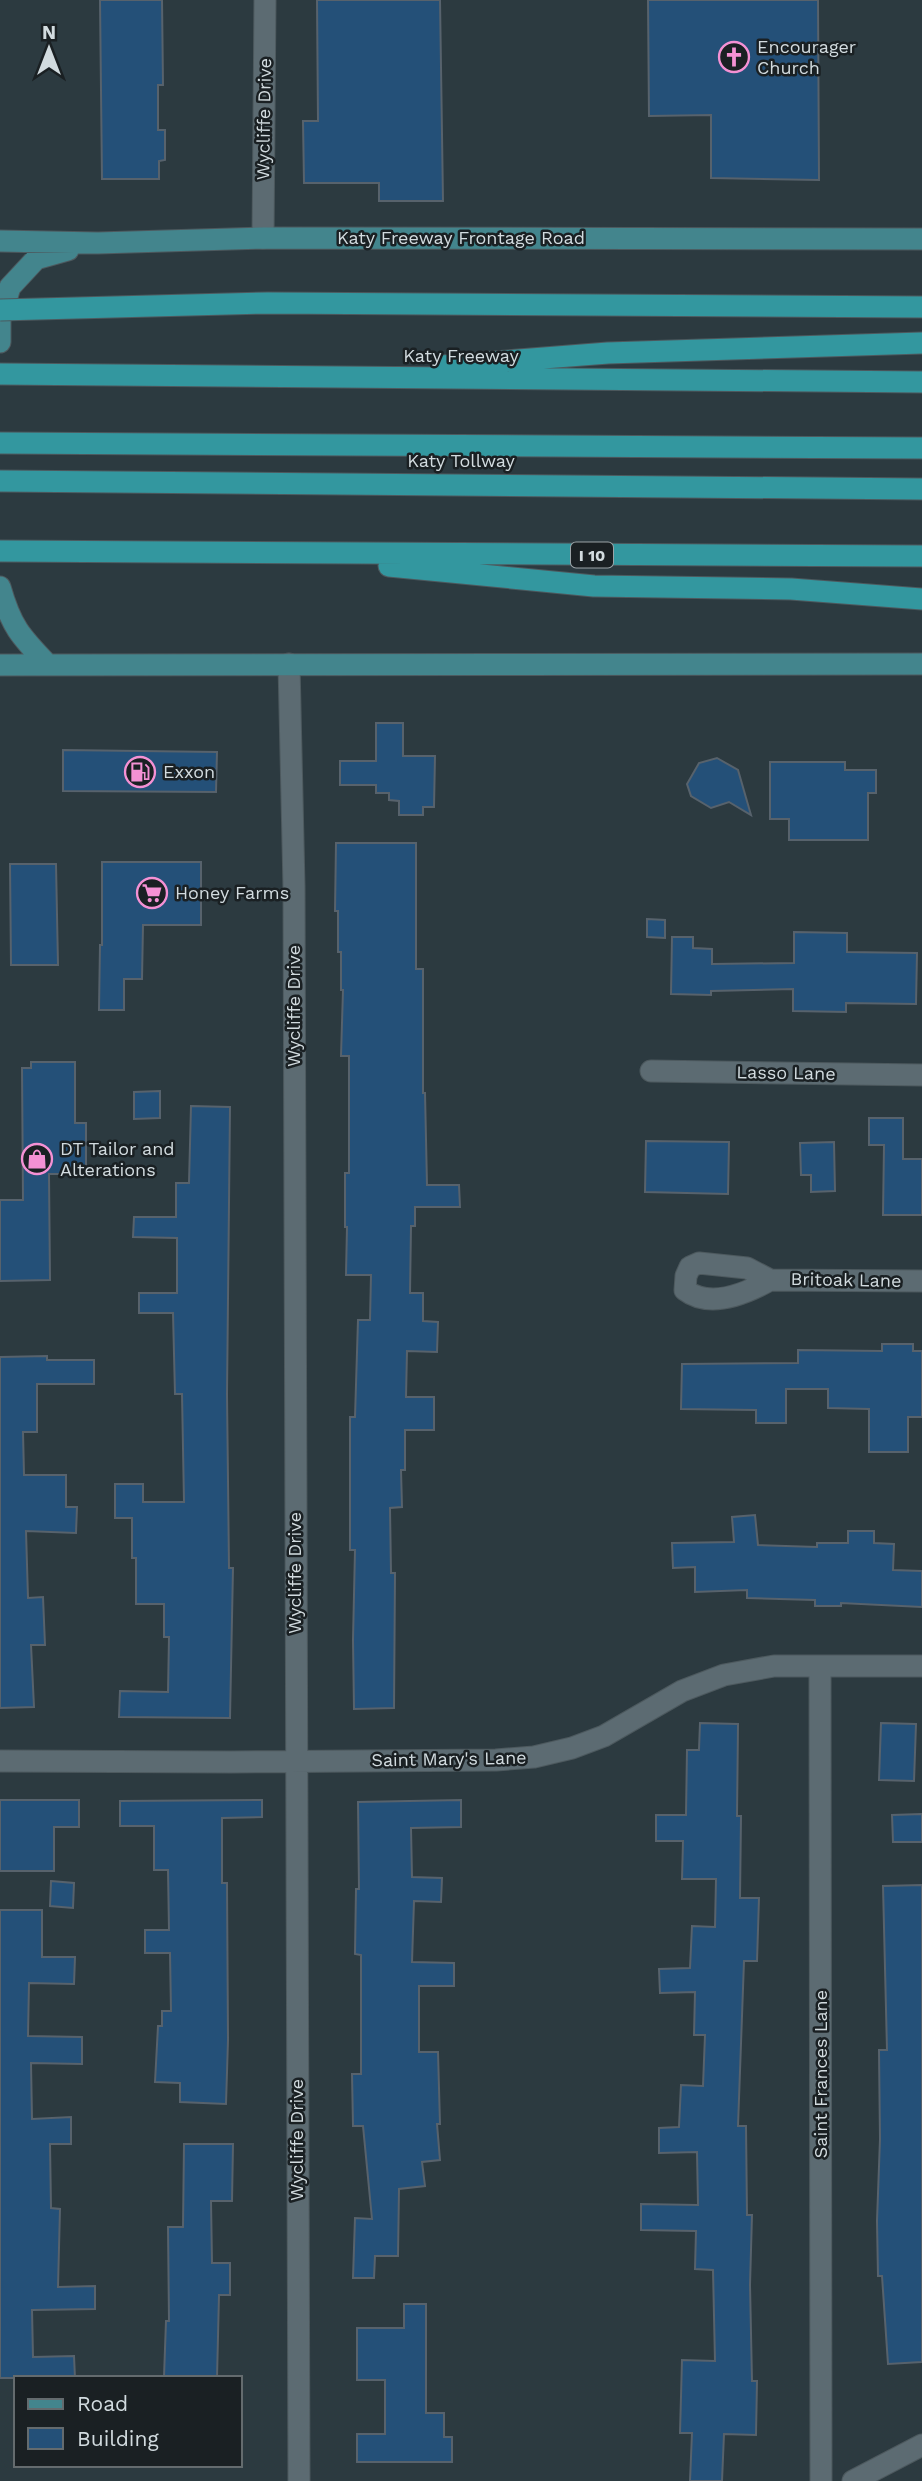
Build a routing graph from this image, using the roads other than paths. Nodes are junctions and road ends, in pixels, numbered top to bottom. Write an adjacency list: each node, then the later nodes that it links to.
1 (265, 0): 2 (street, Wycliffe Drive)
2 (263, 238): 3 (main road, Katy Freeway Frontage Road); 5 (main road, Katy Freeway Frontage Road)
3 (922, 239)
4 (0, 241): 5 (main road, Katy Freeway Frontage Road)
5 (98, 243): 8 (main road)
6 (922, 307): 7 (highway, bridge)
7 (0, 310)
8 (0, 342)
9 (922, 343): 11 (highway)
10 (0, 374): 11 (highway, Katy Freeway)
11 (303, 377): 12 (highway, Katy Freeway)
12 (922, 382)
13 (0, 443): 14 (highway, Katy Tollway)
14 (922, 447)
15 (0, 481): 16 (highway, Katy Tollway)
16 (922, 488)
17 (0, 551): 18 (highway, I 10)
18 (262, 553): 19 (highway, I 10); 21 (highway)
19 (922, 556)
20 (0, 587): 25 (main road)
21 (922, 599)
22 (289, 664): 23 (main road); 25 (main road); 33 (street, Wycliffe Drive)
23 (922, 664)
24 (0, 665): 25 (main road)
25 (48, 665)
26 (650, 1071): 27 (street, Lasso Lane)
27 (922, 1075)
28 (770, 1280): 29 (street, Britoak Lane)
29 (922, 1281)
30 (922, 1666): 31 (street, Saint Mary's Lane)
31 (820, 1667): 33 (street, Saint Mary's Lane); 36 (street, Saint Frances Lane)
32 (0, 1761): 33 (street, Saint Mary's Lane)
33 (295, 1761): 35 (street, Wycliffe Drive)
34 (922, 2445): 37 (street)
35 (299, 2481)
36 (821, 2481)
37 (853, 2481)

